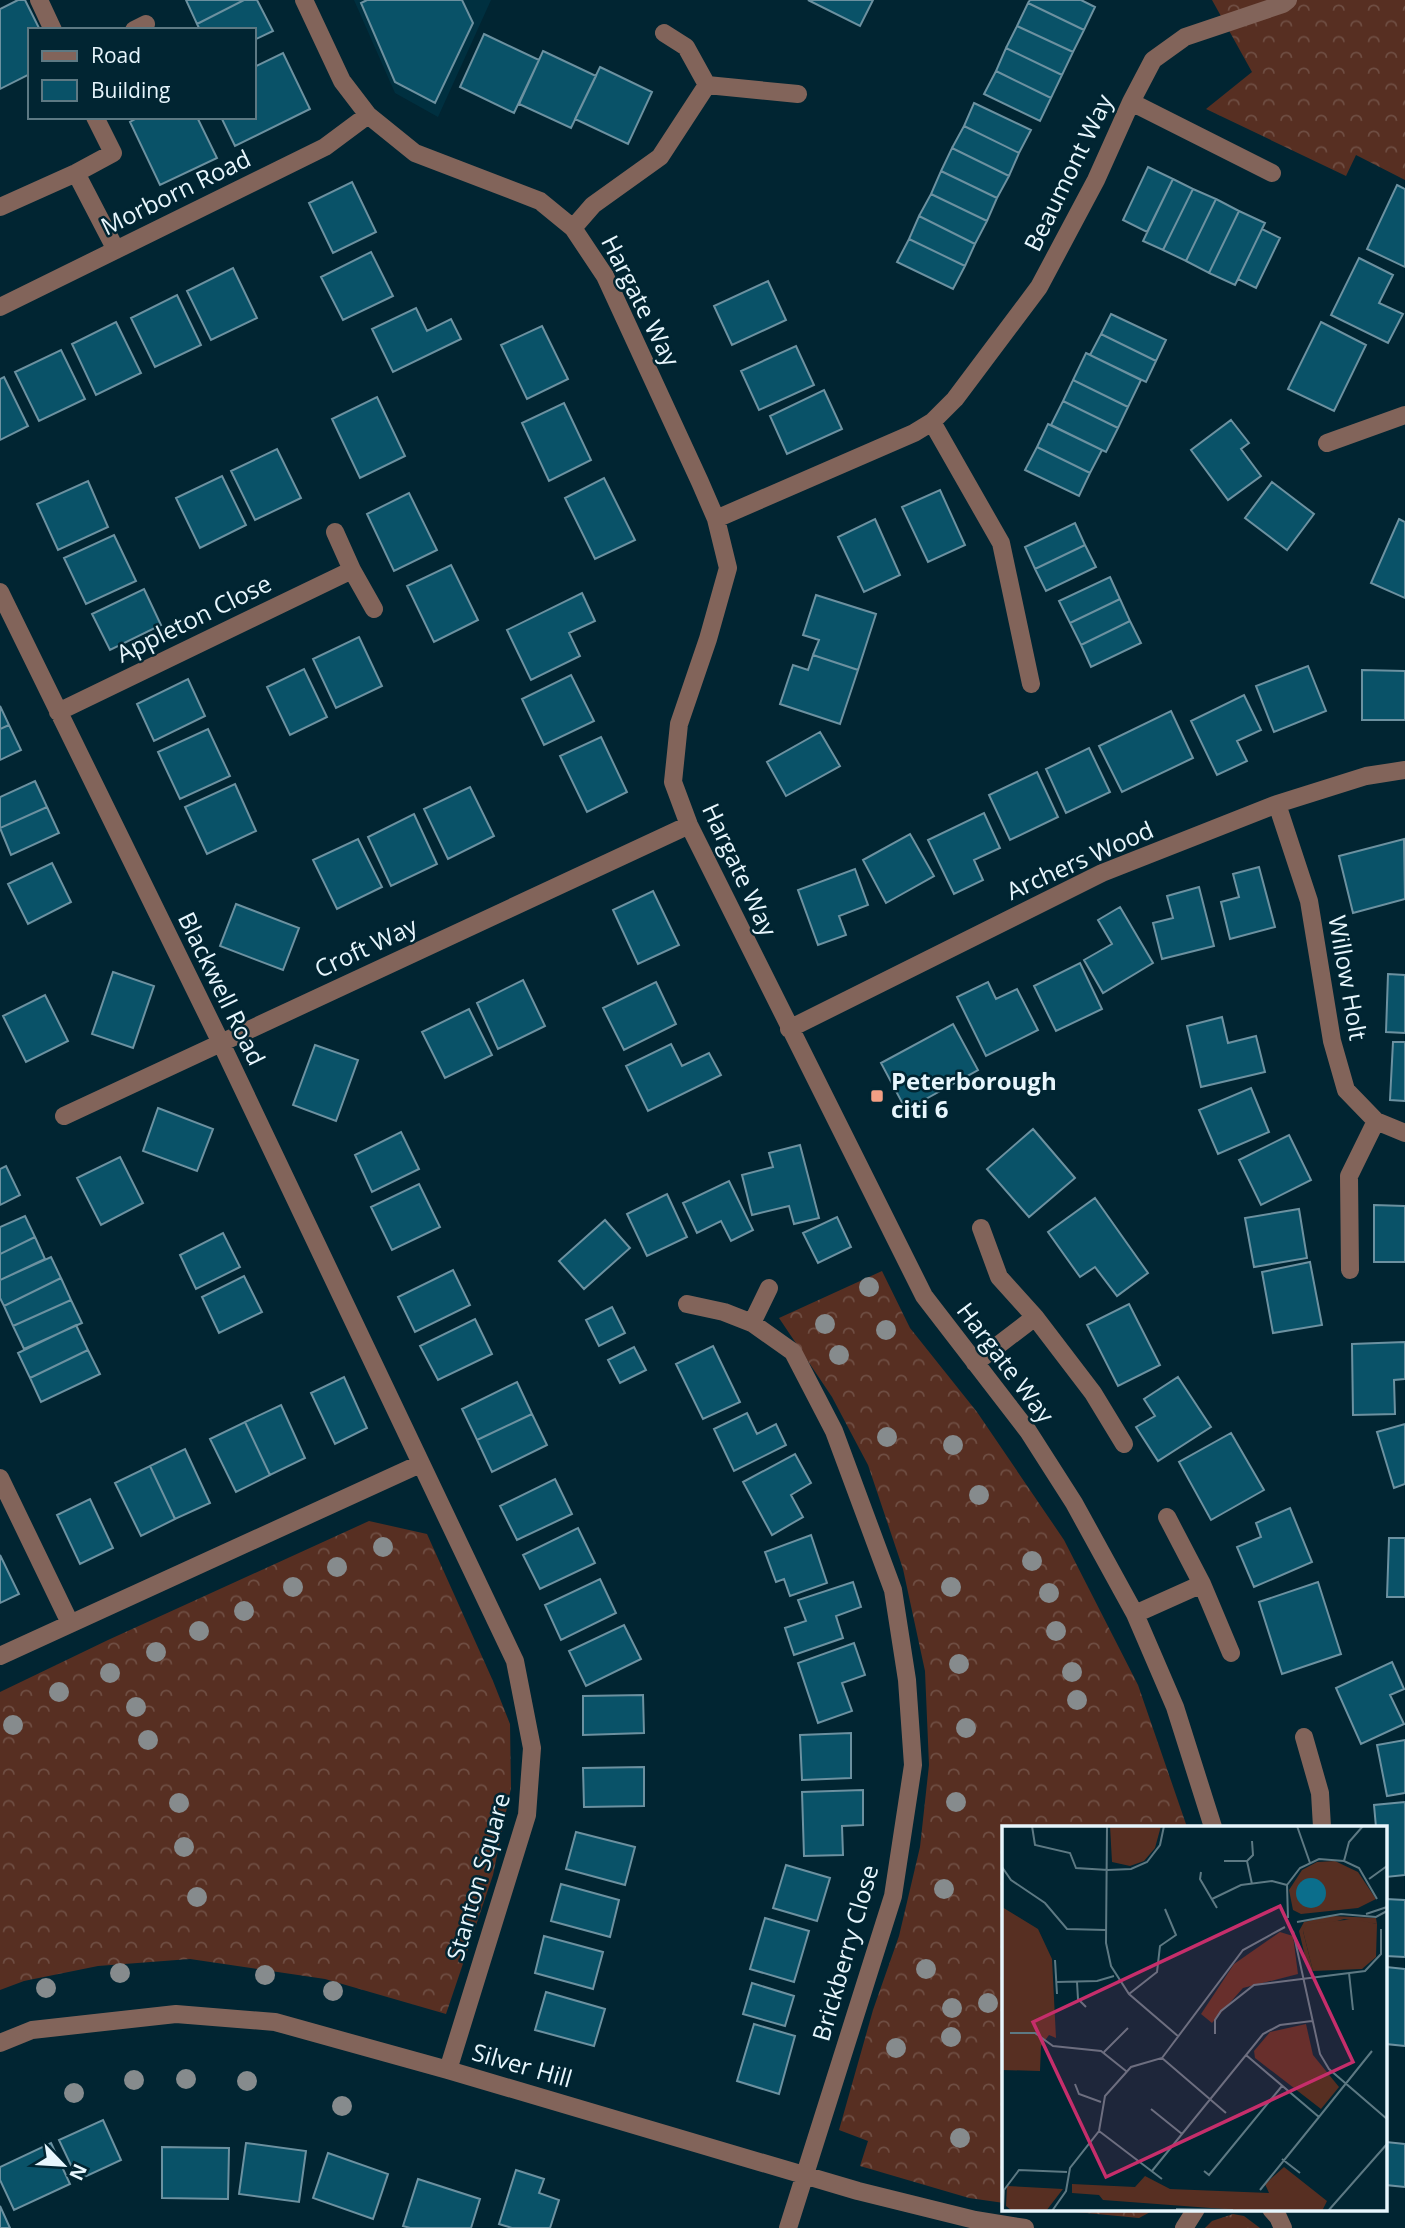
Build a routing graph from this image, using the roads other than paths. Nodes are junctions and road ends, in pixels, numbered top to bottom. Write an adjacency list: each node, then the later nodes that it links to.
1 (39, 0): 4 (street)
2 (304, 0): 9 (street, Hargate Way)
3 (1288, 0): 8 (street, Beaumont Way)
4 (52, 28)
5 (664, 33): 6 (street)
6 (708, 85): 7 (street); 14 (street)
7 (798, 94)
8 (1131, 102): 12 (street); 18 (street, Beaumont Way)
9 (368, 115): 14 (street, Hargate Way); 15 (street, Morborn Road)
10 (96, 119): 11 (street)
11 (76, 173): 13 (street); 15 (street)
12 (1272, 173)
13 (0, 207)
14 (573, 228): 20 (street, Hargate Way)
15 (116, 250): 16 (street, Morborn Road)
16 (0, 307)
17 (1405, 415): 19 (street)
18 (932, 422): 20 (street, Beaumont Way); 25 (street)
19 (1327, 443)
20 (716, 519): 29 (street, Hargate Way)
21 (335, 532): 22 (street)
22 (352, 570): 24 (street); 26 (street, Appleton Close)
23 (0, 592): 26 (street, Blackwell Road)
24 (374, 608)
25 (1031, 684)
26 (58, 712): 31 (street, Blackwell Road)
27 (1405, 770): 28 (street, Archers Wood)
28 (1277, 804): 30 (street, Archers Wood); 33 (street, Willow Holt)
29 (689, 825): 30 (street, Hargate Way); 31 (street, Croft Way)
30 (789, 1029): 41 (street, Hargate Way)
31 (220, 1043): 32 (street, Croft Way); 42 (street, Blackwell Road)
32 (64, 1116)
33 (1376, 1121): 34 (street, Willow Holt); 36 (street)
34 (1405, 1133)
35 (981, 1228): 39 (street)
36 (1350, 1270)
37 (769, 1288): 40 (street)
38 (687, 1304): 40 (street, Brickberry Close)
39 (1035, 1317): 41 (street); 43 (street)
40 (752, 1322): 57 (street, Brickberry Close)
41 (975, 1363): 48 (street, Hargate Way)
42 (395, 1410): 44 (street, Stanton Square)
43 (1124, 1444)
44 (420, 1464): 49 (street); 56 (street, Stanton Square)
45 (0, 1478): 49 (street)
46 (1167, 1517): 47 (street)
47 (1202, 1584): 48 (street); 50 (street)
48 (1135, 1614): 53 (street, Hargate Way)
49 (70, 1623): 51 (street)
50 (1231, 1653)
51 (0, 1656)
52 (1304, 1737): 54 (street)
53 (1213, 1826)
54 (1322, 1826)
55 (0, 2043): 56 (street, Silver Hill)
56 (448, 2070): 57 (street, Silver Hill)
57 (806, 2174): 60 (street, Brickberry Close); 61 (street, Silver Hill)
58 (1195, 2210): 62 (street)
59 (1272, 2210): 63 (street)
60 (788, 2228)
61 (1024, 2228)
62 (1184, 2228)
63 (1283, 2228)

